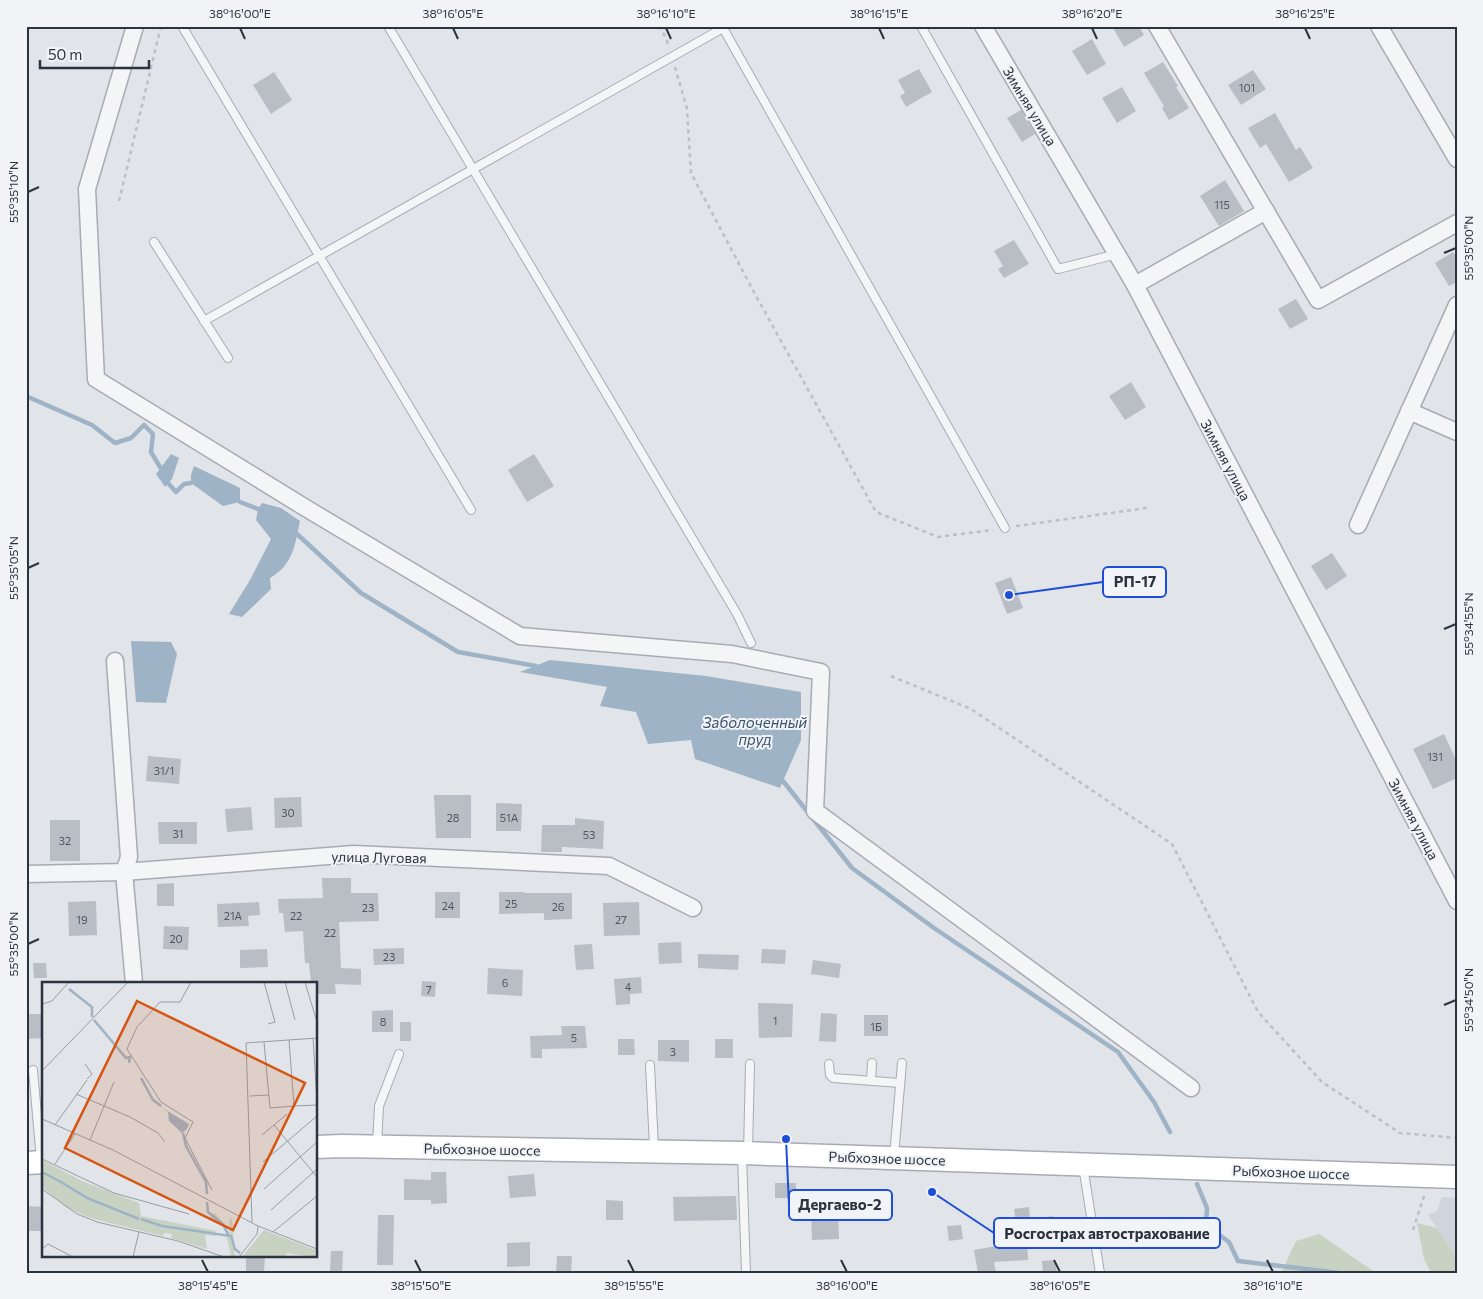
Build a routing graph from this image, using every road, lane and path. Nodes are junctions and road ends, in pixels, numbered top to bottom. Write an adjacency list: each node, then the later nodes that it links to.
1 (136, 26): 47 (street)
2 (161, 26): 13 (path)
3 (182, 26): 18 (lane)
4 (388, 26): 12 (lane)
5 (659, 26): 10 (path)
6 (921, 26): 17 (lane)
7 (982, 26): 17 (street, Зимняя улица)
8 (1157, 26): 14 (street)
9 (1379, 26): 11 (street)
10 (672, 58): 12 (lane); 28 (lane); 28 (path)
11 (1457, 159)
12 (474, 169): 18 (lane); 29 (lane)
13 (118, 201)
14 (1266, 211): 15 (street); 19 (street)
15 (1457, 223)
16 (154, 242): 21 (lane)
17 (1117, 254): 19 (street, Зимняя улица)
18 (319, 256): 21 (lane); 26 (lane)
19 (1135, 285): 34 (street, Зимняя улица)
20 (1457, 305): 23 (street)
21 (204, 321): 22 (lane)
22 (228, 358)
23 (1409, 411): 24 (street); 27 (street)
24 (1457, 432)
25 (1148, 508): 28 (path)
26 (471, 510)
27 (1358, 525)
28 (1005, 528)
29 (751, 643)
30 (115, 661): 32 (street)
31 (891, 676): 48 (path)
32 (124, 872): 33 (street, улица Луговая); 35 (street, улица Луговая); 36 (street)
33 (26, 874)
34 (1457, 901)
35 (693, 908)
36 (134, 982)
37 (399, 1054): 50 (lane)
38 (872, 1063): 45 (lane)
39 (902, 1063): 46 (lane)
40 (750, 1064): 52 (lane)
41 (829, 1064): 45 (lane)
42 (650, 1065): 51 (lane)
43 (32, 1070): 44 (lane)
44 (30, 1080): 54 (lane)
45 (871, 1081): 46 (lane)
46 (900, 1084): 53 (lane)
47 (1191, 1088)
48 (1457, 1138)
49 (318, 1147): 50 (main road, Рыбхозное шоссе)
50 (376, 1147): 52 (main road, Рыбхозное шоссе)
51 (654, 1148)
52 (745, 1154): 53 (main road, Рыбхозное шоссе); 59 (lane)
53 (894, 1159): 55 (main road, Рыбхозное шоссе)
54 (37, 1163)
55 (1083, 1165): 56 (main road, Рыбхозное шоссе); 60 (lane)
56 (1430, 1176): 57 (main road, Рыбхозное шоссе); 58 (path)
57 (1457, 1177)
58 (1413, 1230)
59 (746, 1273)
60 (1100, 1273)

